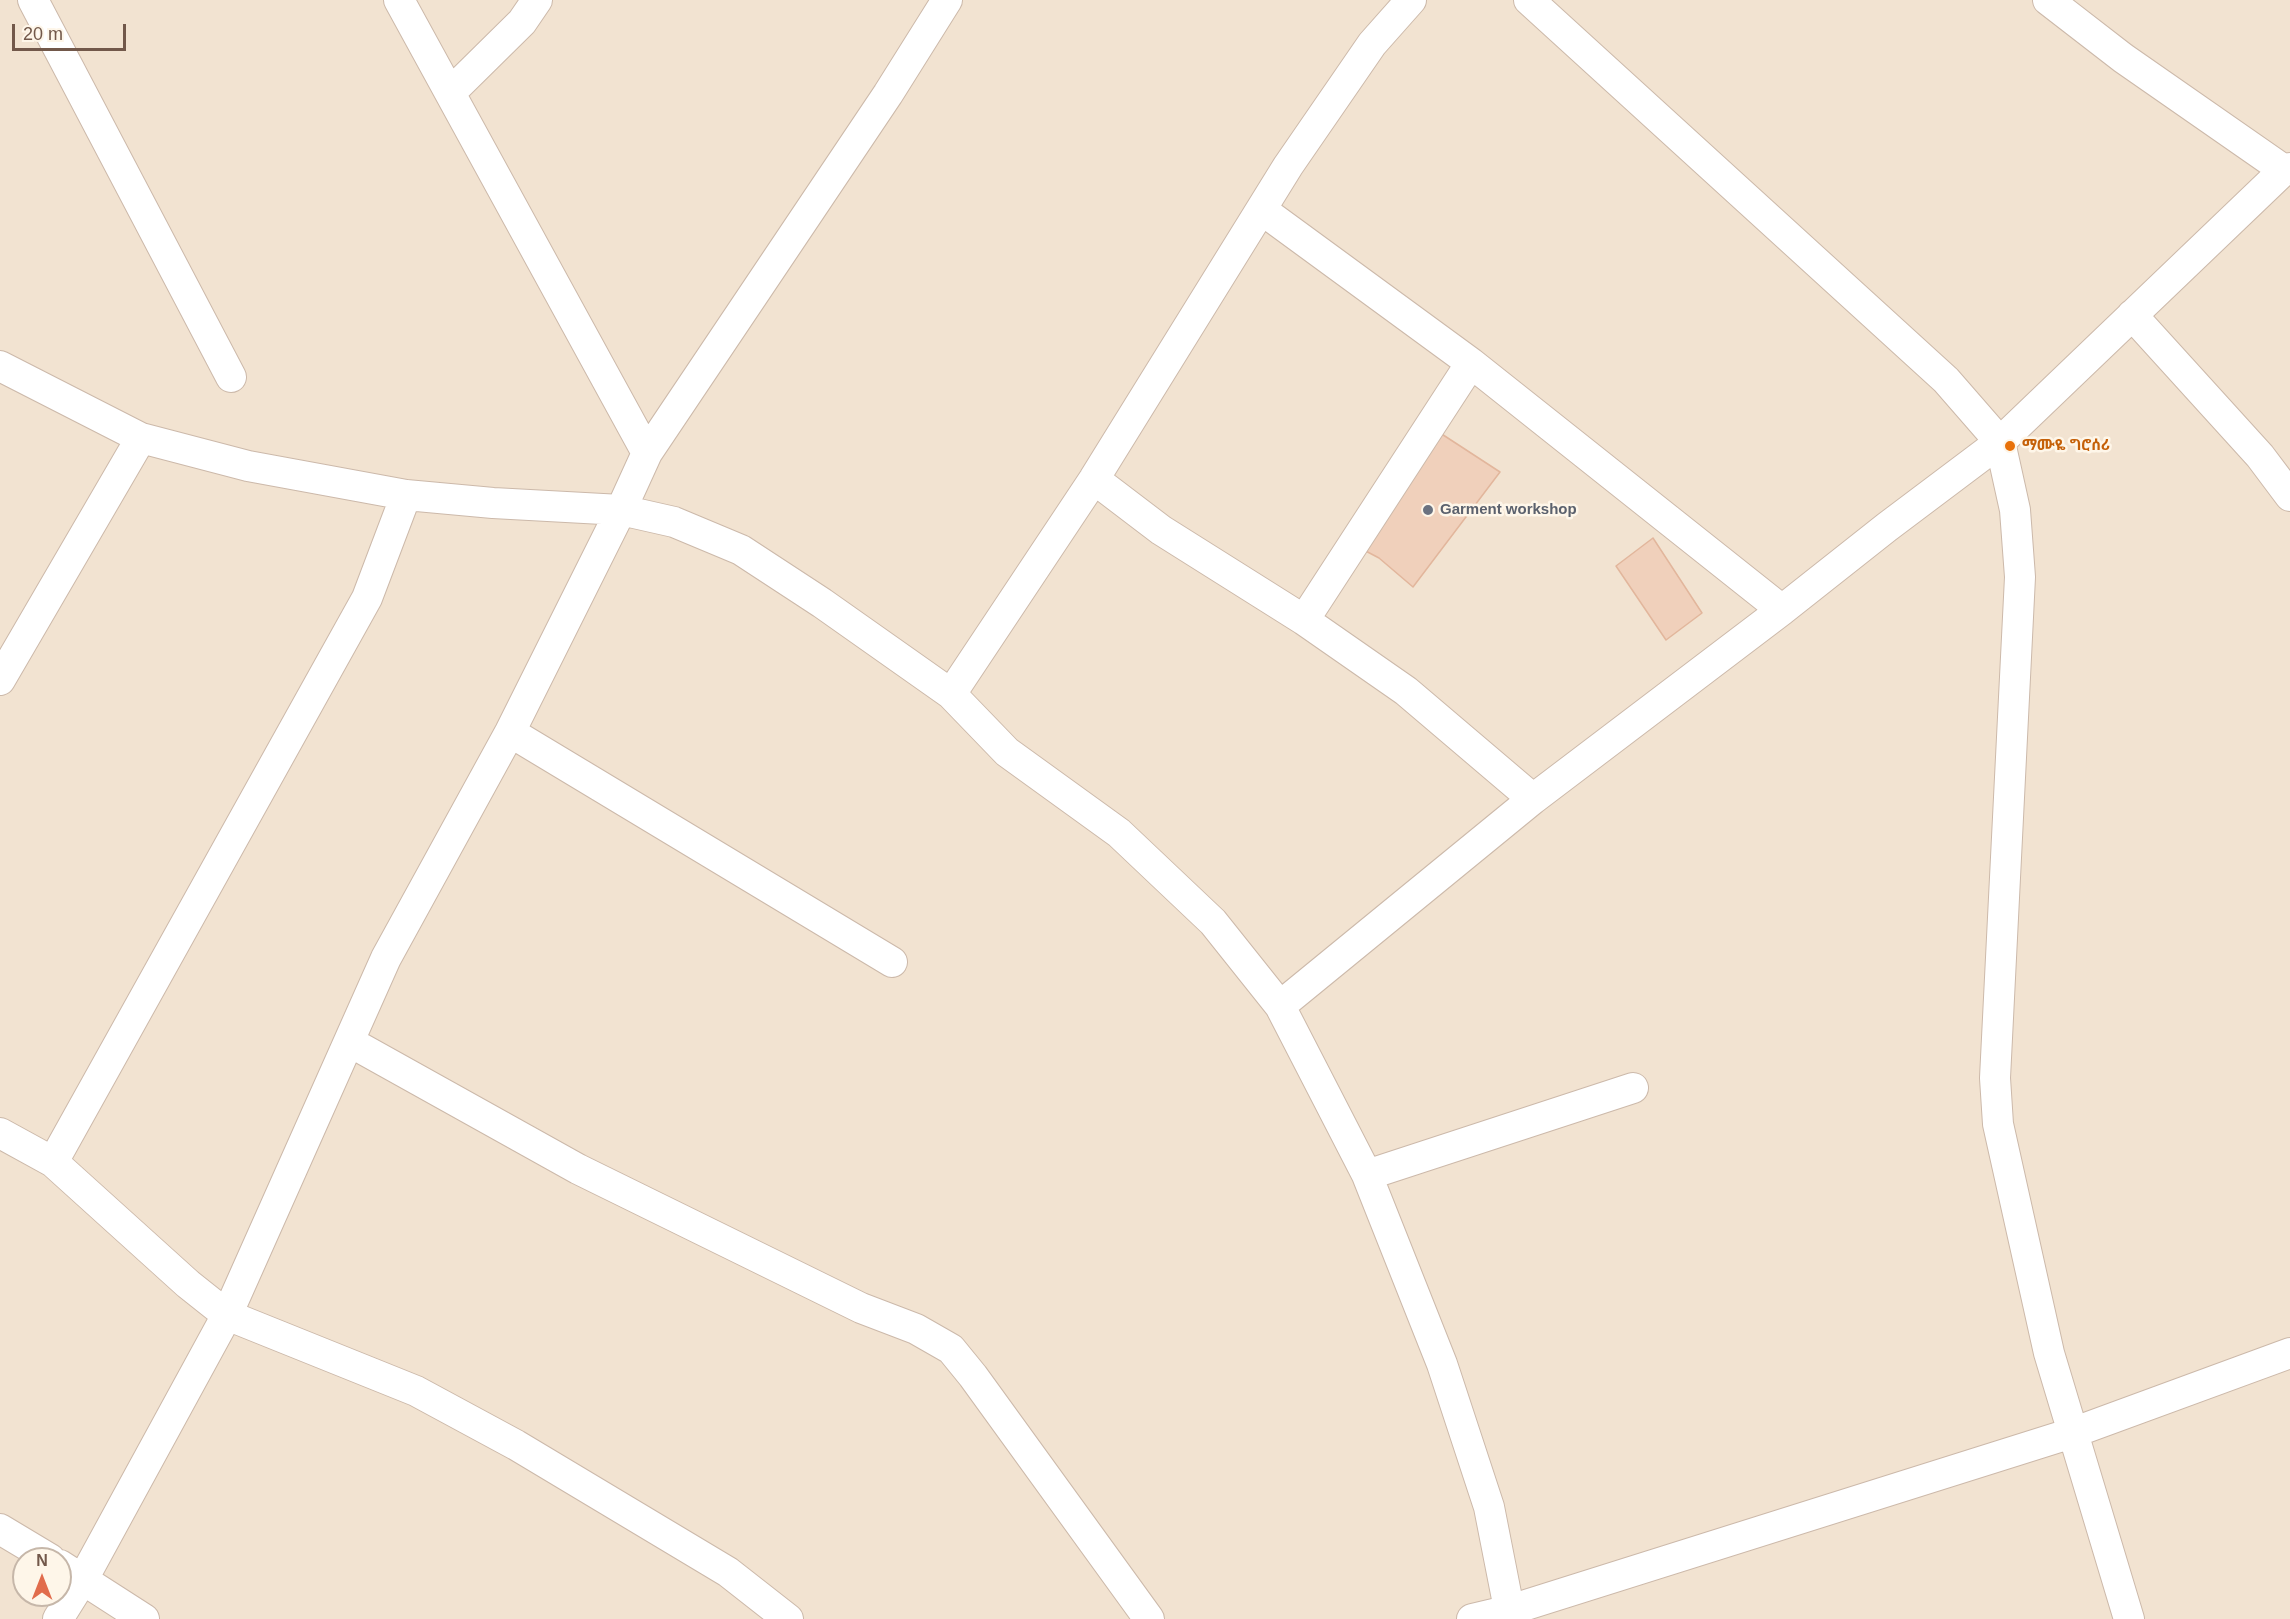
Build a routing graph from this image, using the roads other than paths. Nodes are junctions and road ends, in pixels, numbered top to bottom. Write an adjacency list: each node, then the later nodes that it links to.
1 (33, 0): 14 (street)
2 (399, 0): 8 (street)
3 (537, 0): 8 (street)
4 (1411, 0): 10 (street)
5 (1529, 0): 16 (street)
6 (2048, 0): 9 (street)
7 (938, 4): 17 (street)
8 (451, 92): 17 (street)
9 (2287, 169): 11 (street)
10 (1262, 210): 12 (street); 18 (street)
11 (2132, 315): 16 (street); 20 (street)
12 (1471, 363): 22 (street); 23 (street)
13 (0, 366): 15 (street)
14 (231, 377)
15 (141, 438): 19 (street); 24 (street)
16 (2000, 442): 22 (street); 37 (street)
17 (647, 453): 21 (street)
18 (1094, 479): 23 (street); 25 (street)
19 (406, 495): 21 (street); 33 (street)
20 (2290, 496)
21 (621, 510): 25 (street); 26 (street)
22 (1782, 610): 27 (street)
23 (1305, 620): 27 (street)
24 (0, 681)
25 (951, 694): 29 (street)
26 (510, 732): 28 (street); 30 (street)
27 (1533, 800): 29 (street)
28 (892, 962)
29 (1280, 1006): 34 (street)
30 (351, 1042): 35 (street); 44 (street)
31 (1633, 1088): 34 (street)
32 (0, 1133): 33 (street)
33 (53, 1162): 35 (street)
34 (1367, 1175): 41 (street)
35 (227, 1315): 40 (street); 43 (street)
36 (2290, 1353): 37 (street)
37 (2072, 1432): 41 (street); 46 (street)
38 (0, 1528): 39 (street)
39 (31, 1547)
40 (72, 1572): 42 (street)
41 (1510, 1615): 45 (street)
42 (144, 1619)
43 (788, 1619)
44 (1149, 1619)
45 (1472, 1619)
46 (2129, 1619)

